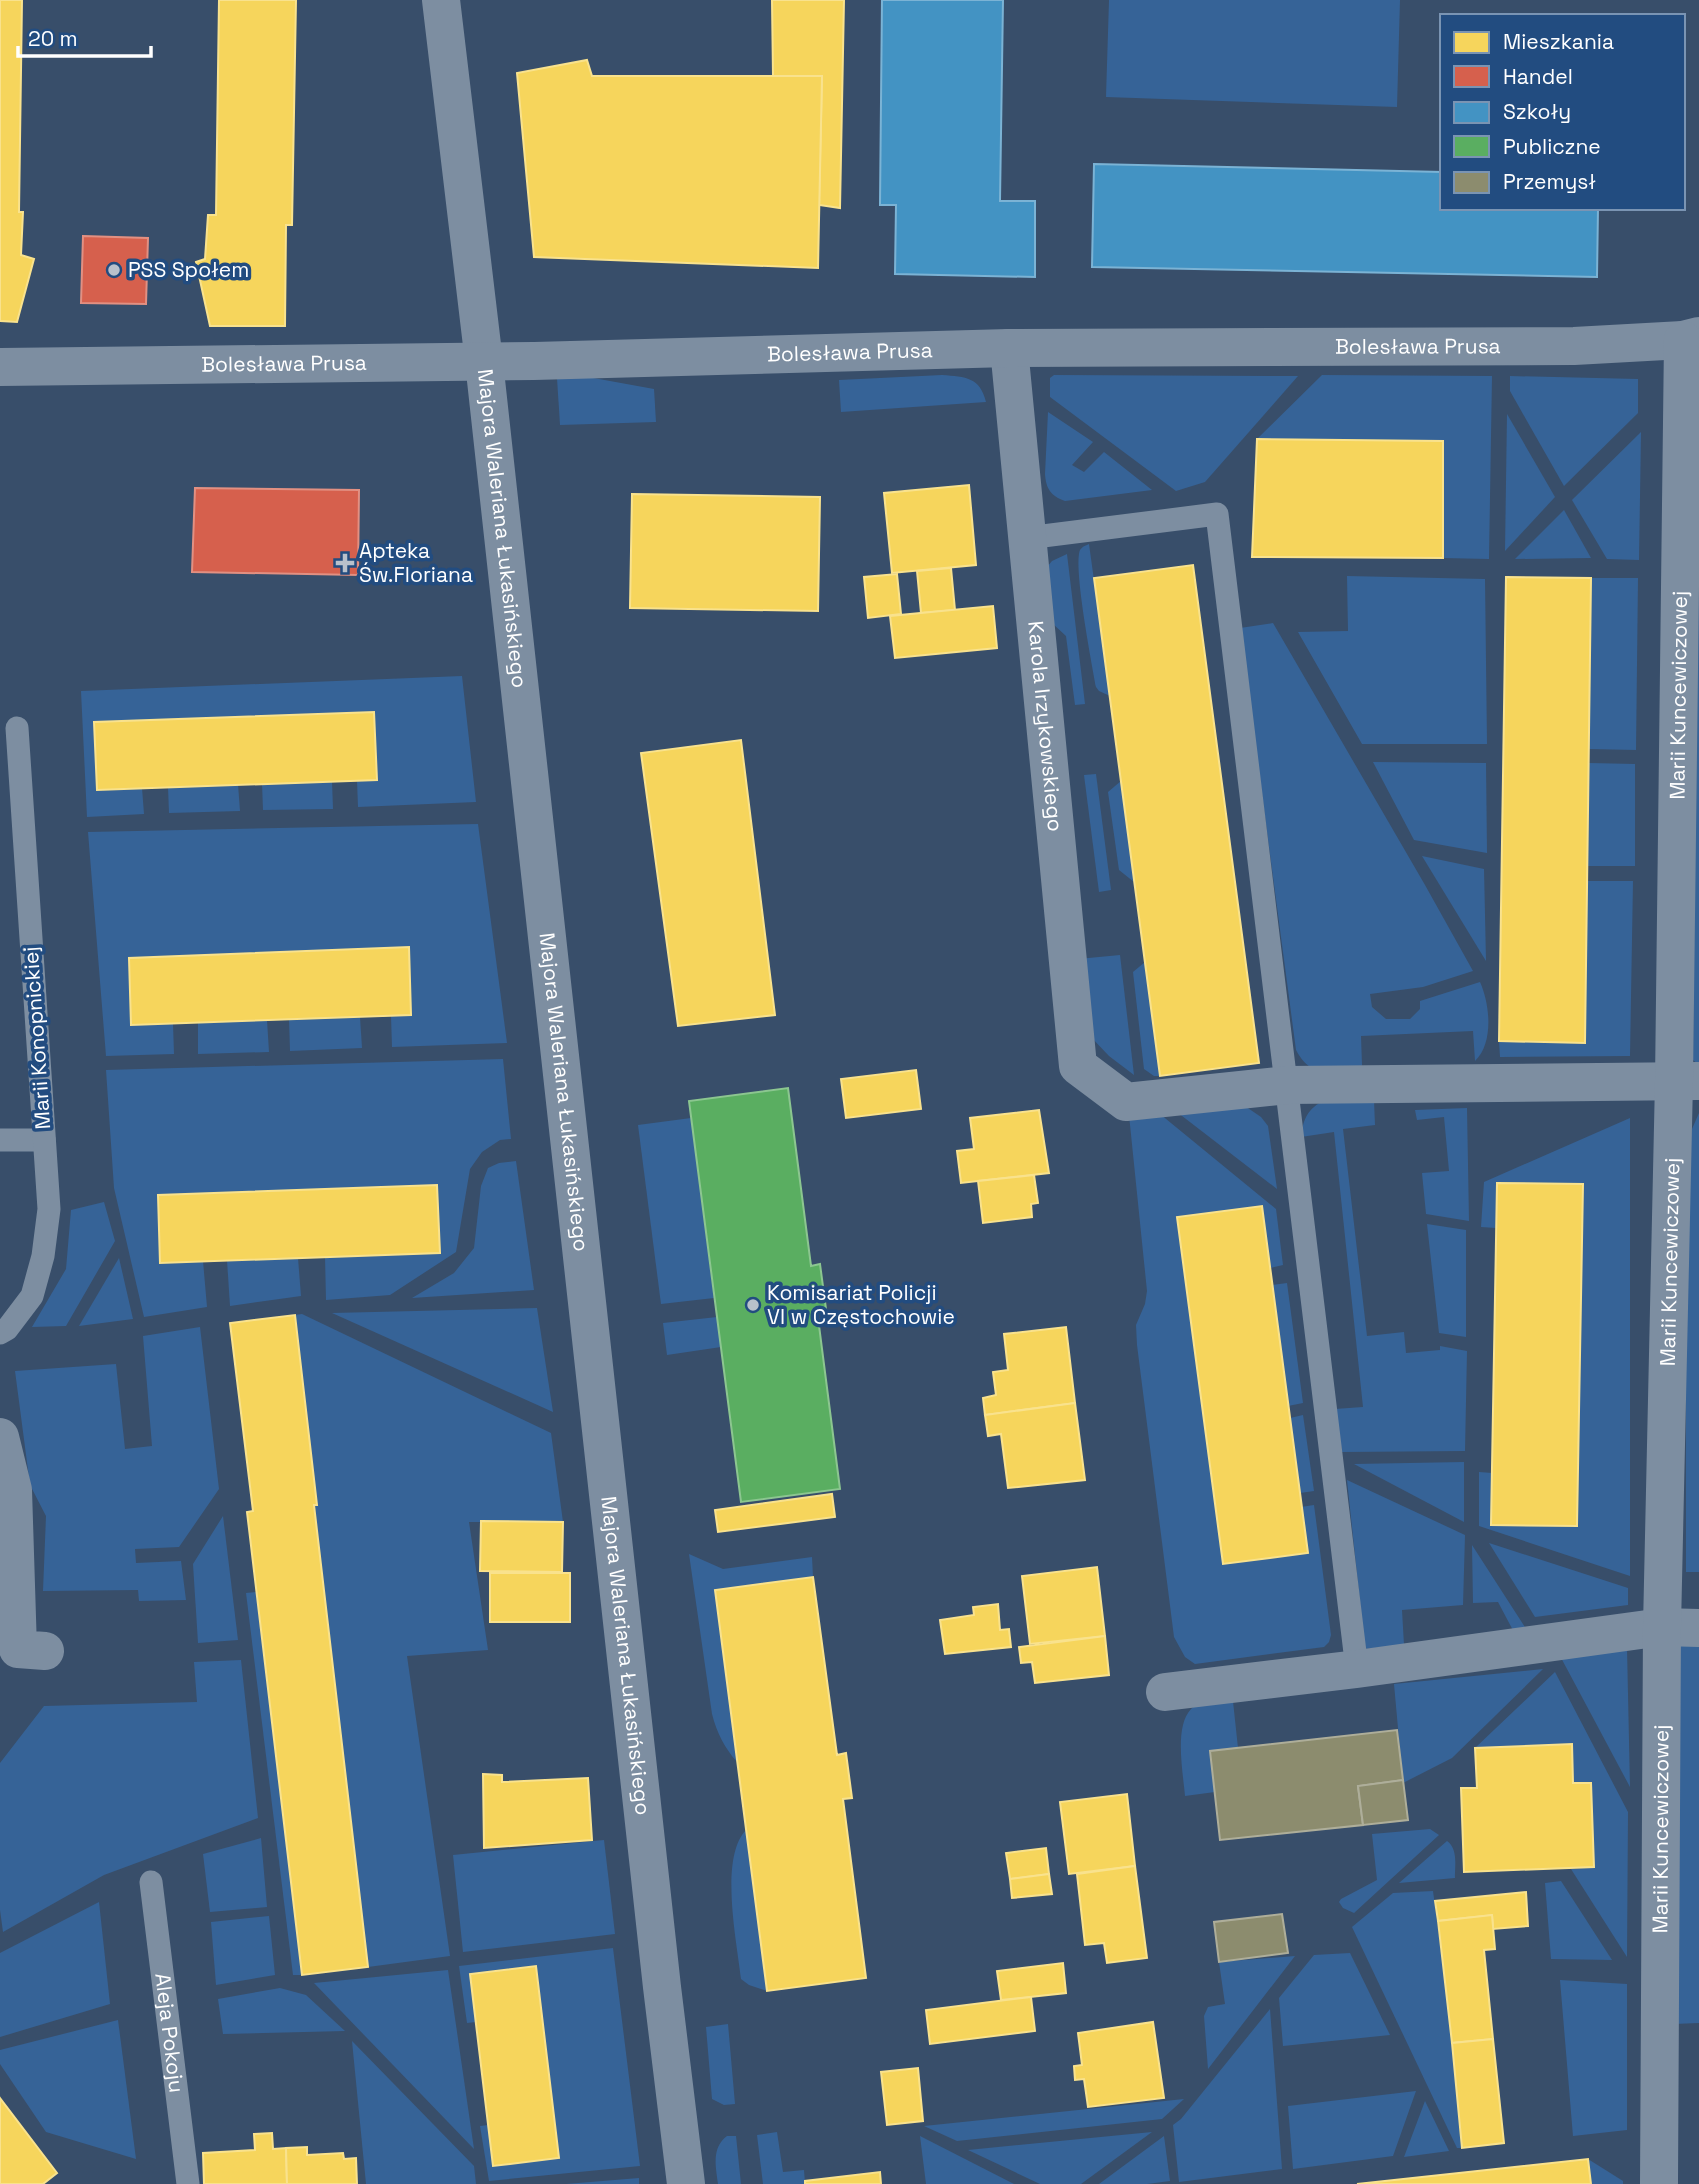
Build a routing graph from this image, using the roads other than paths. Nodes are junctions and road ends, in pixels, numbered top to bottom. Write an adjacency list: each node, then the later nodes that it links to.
1 (440, 0): 4 (street, Majora Waleriana Łukasińskiego)
2 (1691, 338): 3 (street, Bolesława Prusa); 8 (street, Marii Kuncewiczowej)
3 (1009, 348): 4 (street, Bolesława Prusa); 6 (street, Karola Irzykowskiego)
4 (484, 362): 5 (street, Bolesława Prusa); 21 (street, Majora Waleriana Łukasińskiego)
5 (0, 367)
6 (1027, 538): 9 (street, Karola Irzykowskiego); 9 (lane)
7 (17, 728): 11 (lane, Marii Konopnickiej)
8 (1687, 1081): 9 (street, Karola Irzykowskiego); 14 (street, Marii Kuncewiczowej)
9 (1287, 1085): 17 (lane)
10 (0, 1140): 11 (lane)
11 (44, 1140): 12 (lane, Marii Konopnickiej)
12 (0, 1333)
13 (0, 1437): 16 (street)
14 (1662, 1627): 15 (street); 17 (street); 22 (street, Marii Kuncewiczowej)
15 (1699, 1628)
16 (45, 1651)
17 (1357, 1669): 18 (street)
18 (1165, 1692)
19 (151, 1882): 20 (lane, Aleja Pokoju)
20 (188, 2184)
21 (685, 2184)
22 (1659, 2184)

